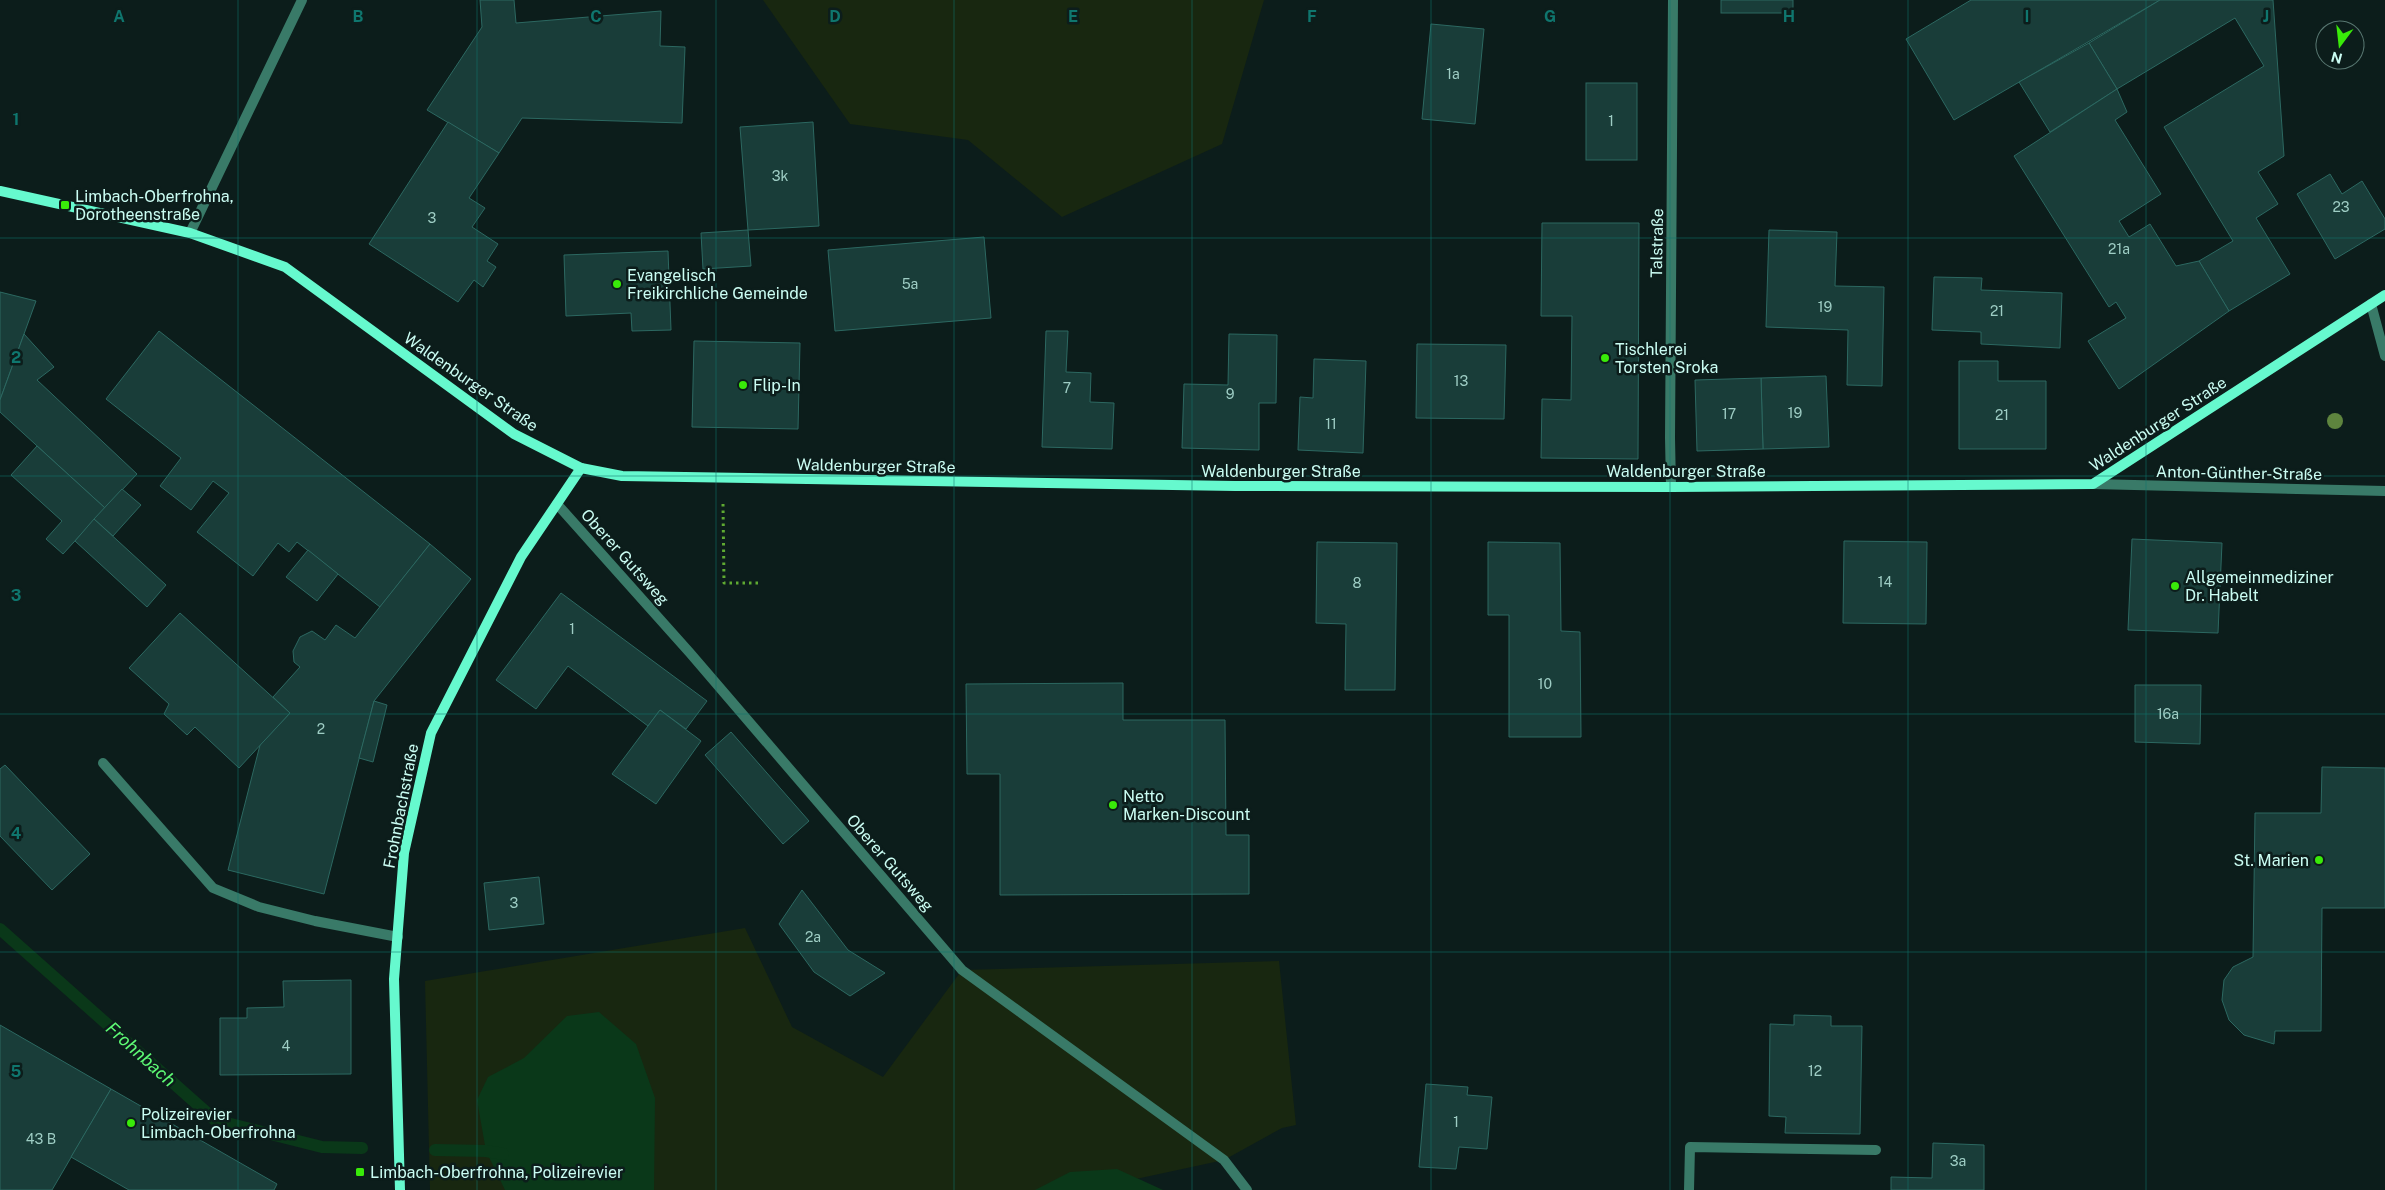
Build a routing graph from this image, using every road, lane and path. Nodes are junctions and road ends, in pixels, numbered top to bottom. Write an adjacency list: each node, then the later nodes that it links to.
1 (302, 0): 4 (street)
2 (1673, 0): 11 (street, Talstraße)
3 (0, 191): 4 (main road, Waldenburger Straße)
4 (190, 233): 8 (main road, Waldenburger Straße)
5 (2385, 295): 6 (main road, Waldenburger Straße)
6 (2371, 304): 7 (street); 10 (main road, Waldenburger Straße)
7 (2385, 356)
8 (581, 468): 9 (main road, Waldenburger Straße); 13 (main road, Frohnbachstraße)
9 (723, 479): 11 (main road, Waldenburger Straße); 14 (path)
10 (2093, 484): 11 (main road, Waldenburger Straße); 12 (street, Anton-Günther-Straße)
11 (1671, 487)
12 (2385, 491)
13 (557, 504): 16 (main road, Frohnbachstraße); 19 (street, Oberer Gutsweg)
14 (759, 583)
15 (103, 763): 16 (street)
16 (398, 937): 18 (main road, Frohnbachstraße)
17 (1876, 1150): 20 (street)
18 (400, 1190)
19 (1247, 1190)
20 (1689, 1190)

